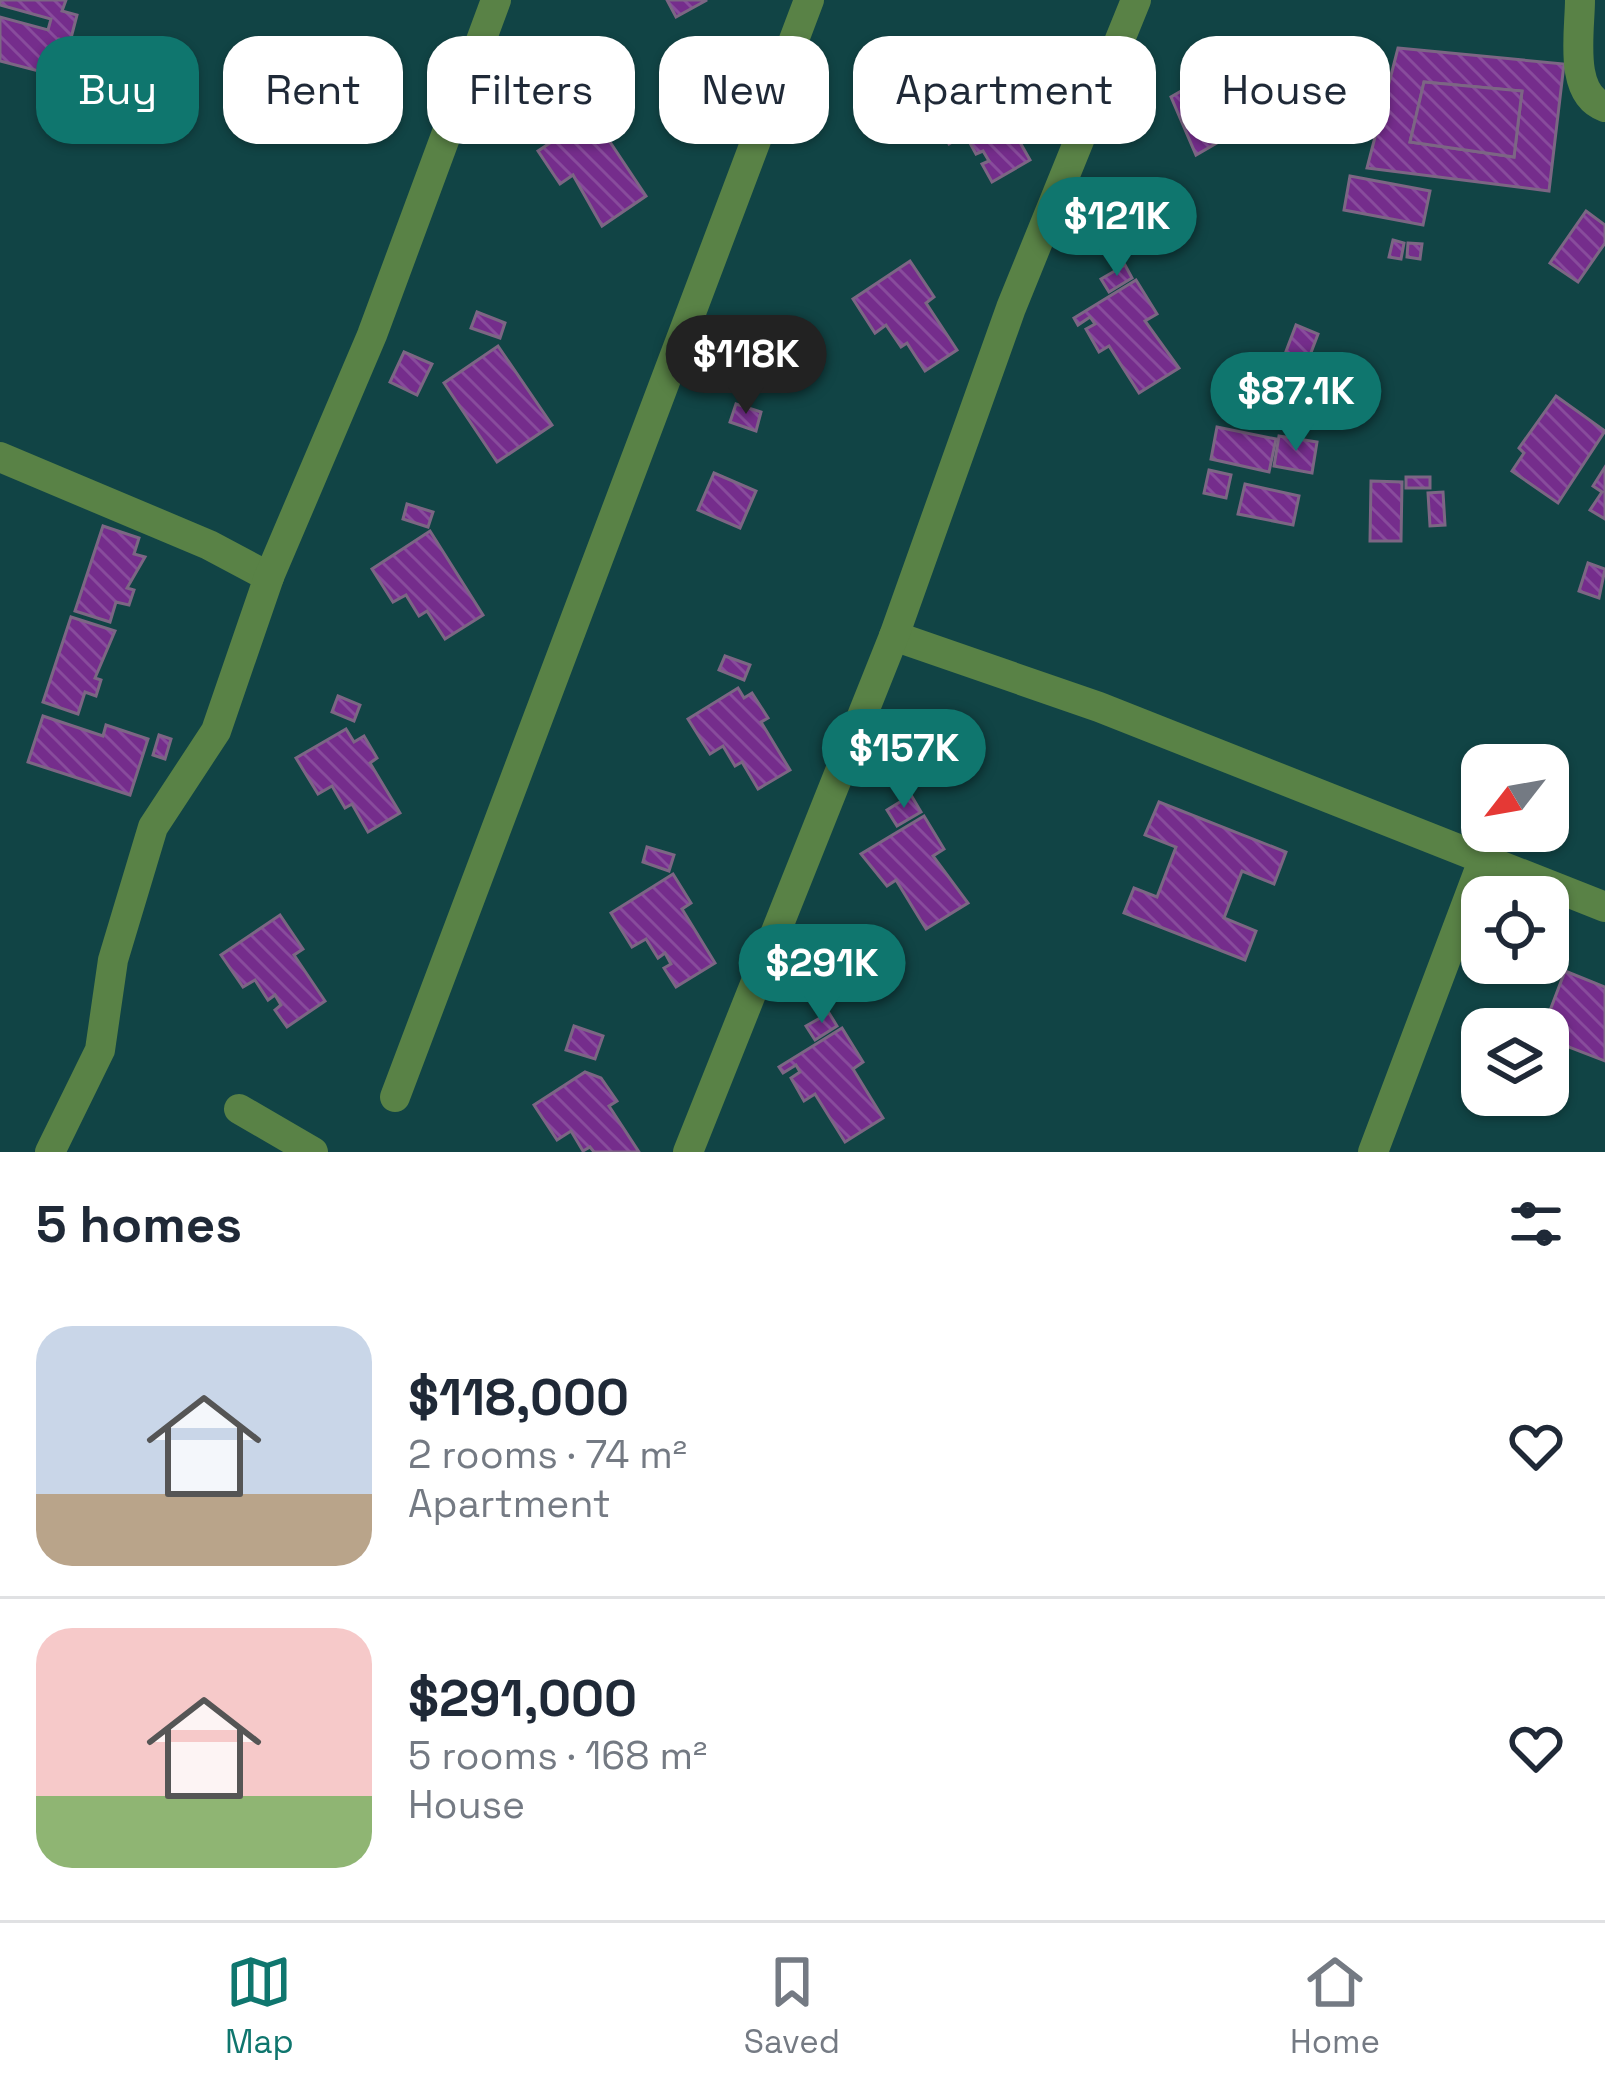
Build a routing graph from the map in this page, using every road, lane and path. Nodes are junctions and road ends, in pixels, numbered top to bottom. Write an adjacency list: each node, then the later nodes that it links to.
1 (496, 0): 7 (street)
2 (809, 0): 11 (street)
3 (1136, 0): 8 (street)
4 (1580, 0): 5 (street)
5 (1605, 107)
6 (0, 457): 7 (street)
7 (269, 577): 13 (street)
8 (895, 636): 9 (street); 15 (street)
9 (1482, 862): 10 (street); 16 (street)
10 (1605, 907)
11 (395, 1097)
12 (239, 1109): 14 (street)
13 (50, 1152)
14 (313, 1152)
15 (688, 1152)
16 (1373, 1152)

